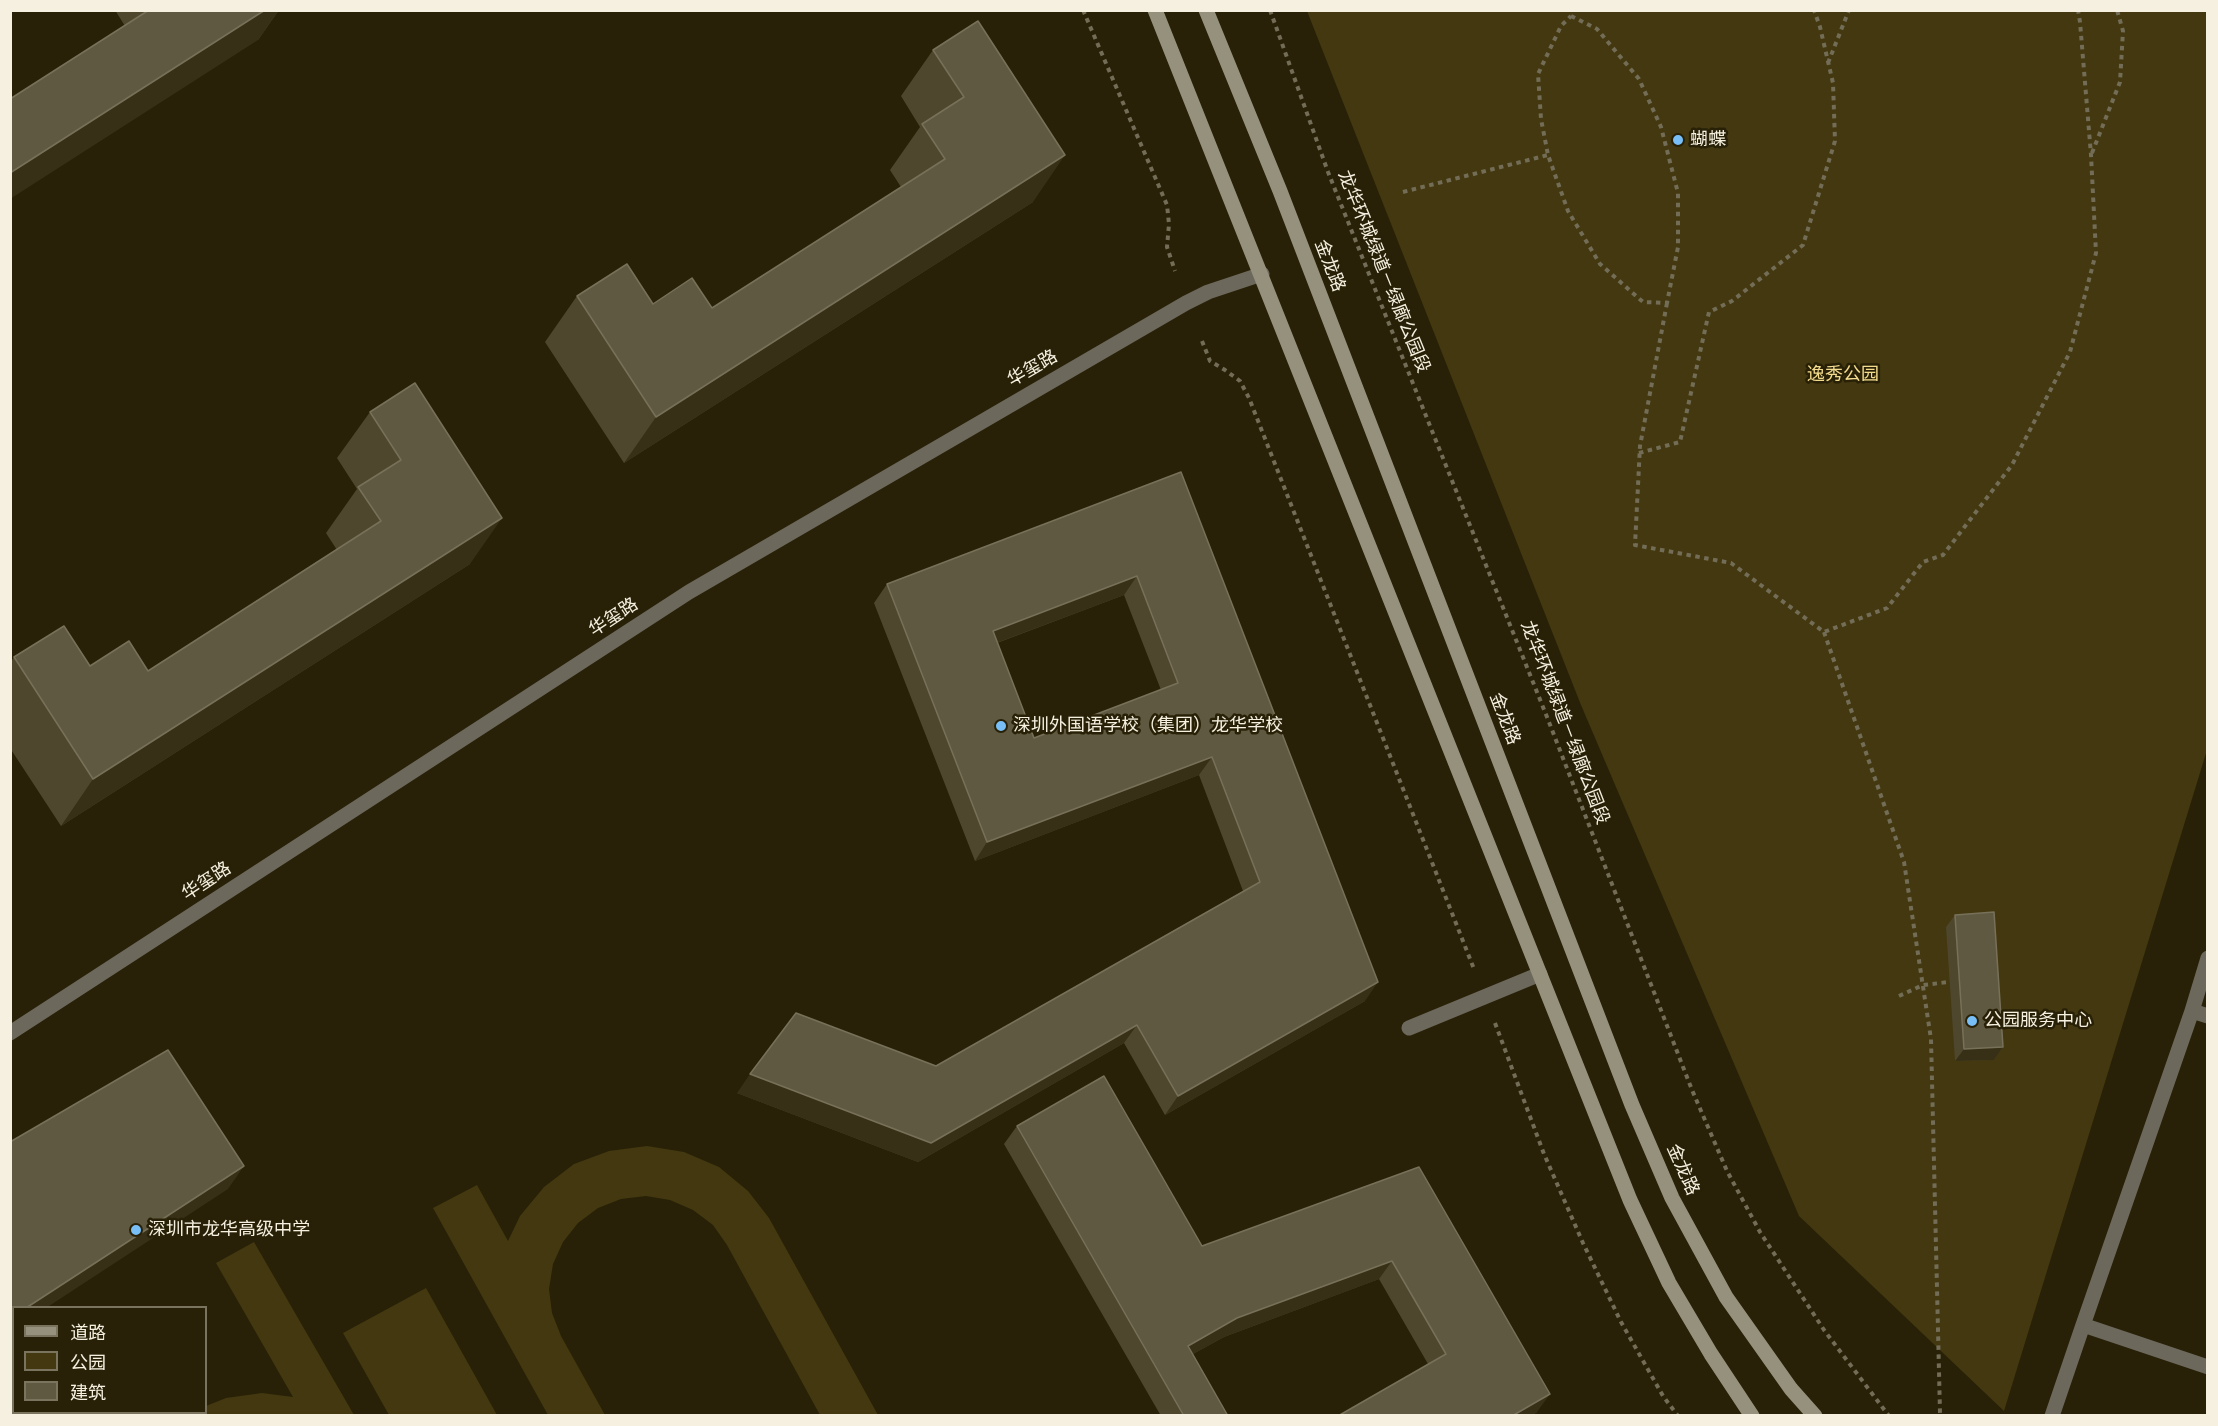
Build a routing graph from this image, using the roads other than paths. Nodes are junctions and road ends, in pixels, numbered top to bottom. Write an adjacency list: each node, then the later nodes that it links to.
1 (1155, 10): 3 (main road)
2 (1206, 10): 13 (main road, 金龙路)
3 (1262, 274): 5 (main road); 9 (street, 华玺路)
4 (2208, 958): 6 (street)
5 (1540, 974): 8 (street); 12 (main road)
6 (2192, 1011): 7 (street); 10 (street)
7 (2208, 1016)
8 (1409, 1028)
9 (10, 1033)
10 (2083, 1325): 11 (street); 14 (street)
11 (2208, 1367)
12 (1752, 1416)
13 (1815, 1416)
14 (2052, 1416)

